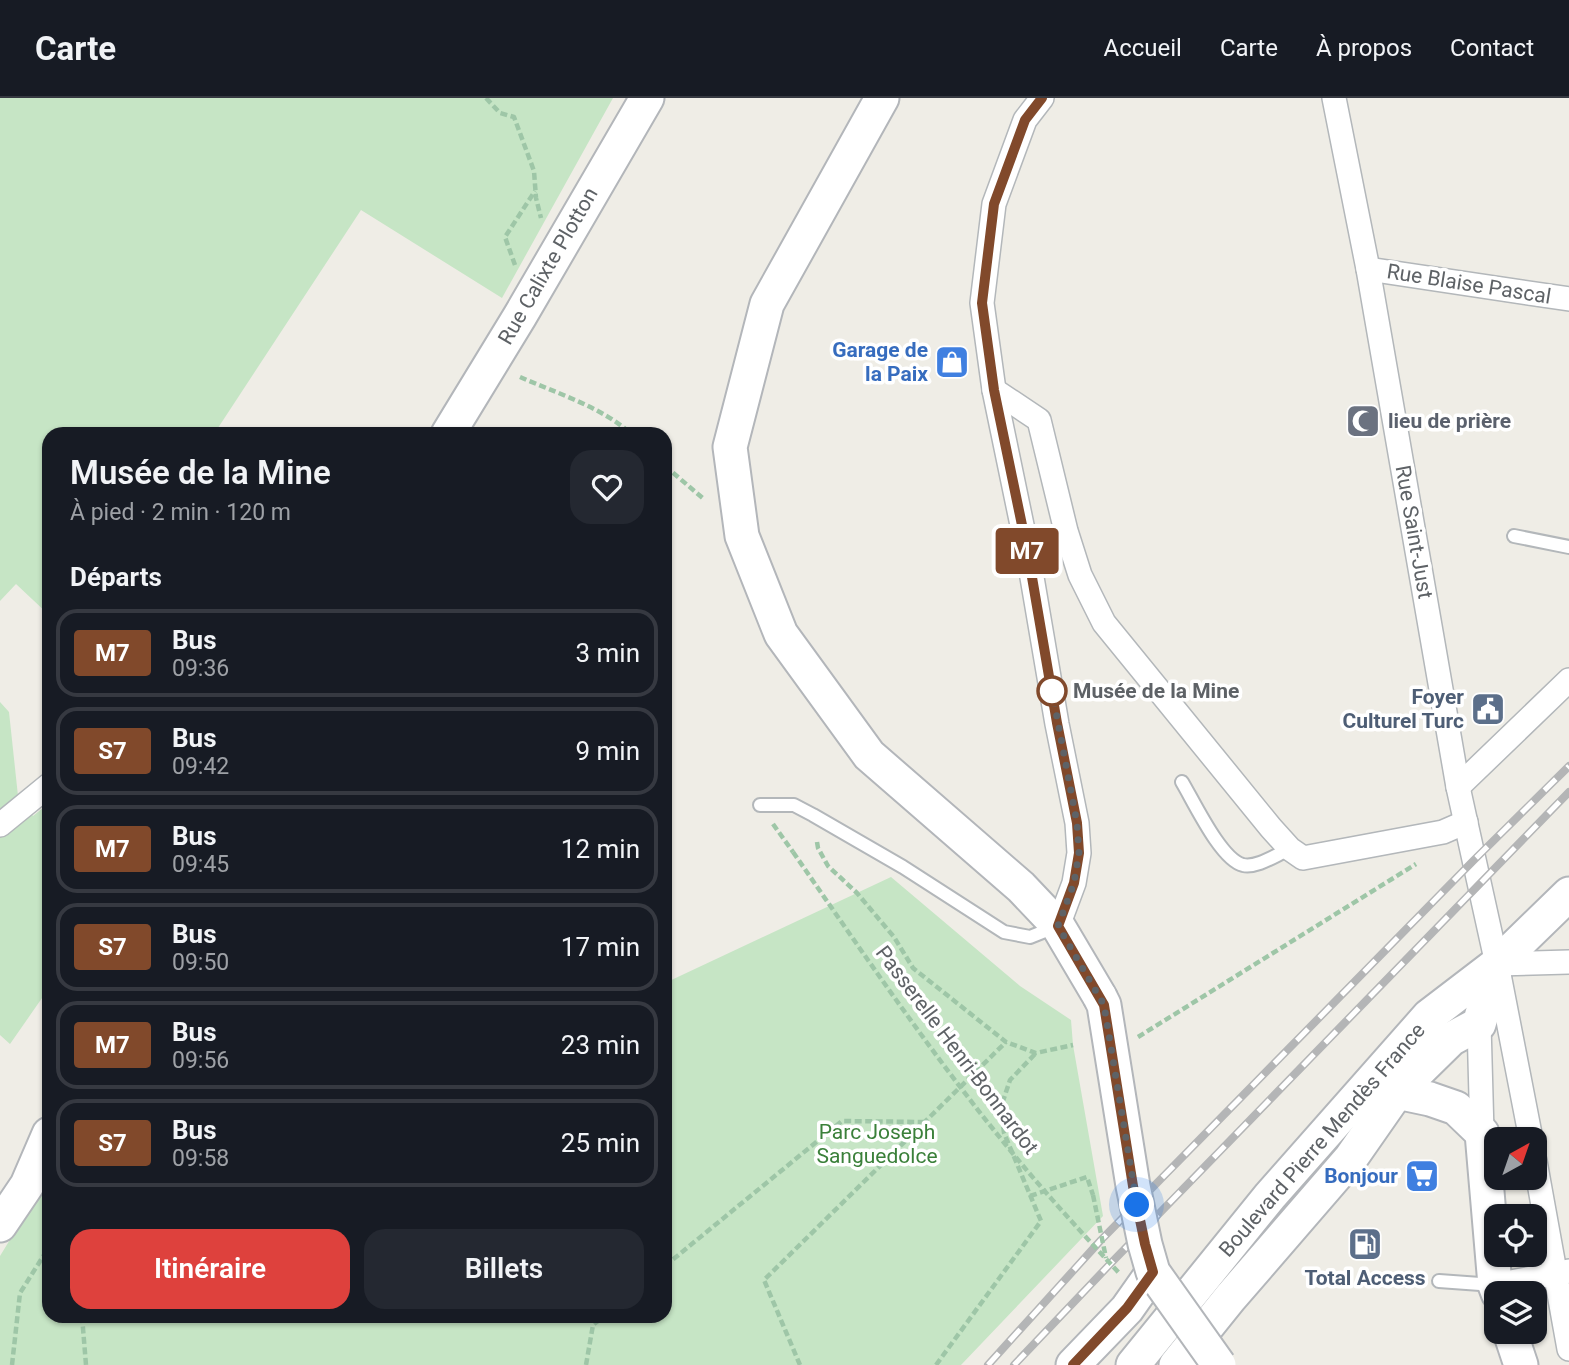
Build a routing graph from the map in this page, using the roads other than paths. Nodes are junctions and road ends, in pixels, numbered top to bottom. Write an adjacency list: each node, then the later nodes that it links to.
1 (647, 98): 8 (main road, Rue Calixte Plotton)
2 (882, 98): 20 (main road)
3 (1042, 98): 7 (street)
4 (1334, 98): 5 (street, Rue Saint-Just)
5 (1368, 269): 6 (street, Rue Blaise Pascal); 13 (street, Rue Saint-Just)
6 (1569, 299)
7 (994, 390): 18 (street); 20 (street)
8 (452, 427)
9 (1514, 536): 10 (lane)
10 (1569, 547)
11 (1569, 680): 13 (street)
12 (1182, 782): 18 (lane)
13 (1458, 787): 16 (street, Rue Saint-Just)
14 (42, 791): 17 (street)
15 (760, 805): 20 (lane)
16 (1466, 822): 18 (street); 22 (street, Rue Saint-Just)
17 (0, 825)
18 (1290, 849)
19 (1569, 894): 22 (main road, Boulevard Pierre Mendès France)
20 (1058, 926): 34 (main road, bridge)
21 (1569, 962): 22 (street)
22 (1497, 964): 23 (main road); 25 (street, Rue Saint-Just); 39 (main road, Boulevard Pierre Mendès France)
23 (1479, 1024): 24 (main road, Boulevard Pierre Mendès France); 26 (street)
24 (1398, 1092): 26 (main road, Boulevard Pierre Mendès France); 40 (main road, Boulevard Pierre Mendès France)
25 (1529, 1127)
26 (1482, 1133): 32 (main road)
27 (42, 1150): 29 (main road)
28 (1542, 1190): 30 (street)
29 (0, 1225)
30 (1563, 1273): 33 (street); 37 (street)
31 (1439, 1281): 35 (lane)
32 (1495, 1281)
33 (1530, 1281)
34 (1134, 1286): 38 (main road); 41 (main road, bridge)
35 (1484, 1287)
36 (1514, 1344): 42 (main road)
37 (1569, 1349)
38 (1073, 1365)
39 (1133, 1365)
40 (1176, 1365)
41 (1219, 1365)
42 (1521, 1365)

